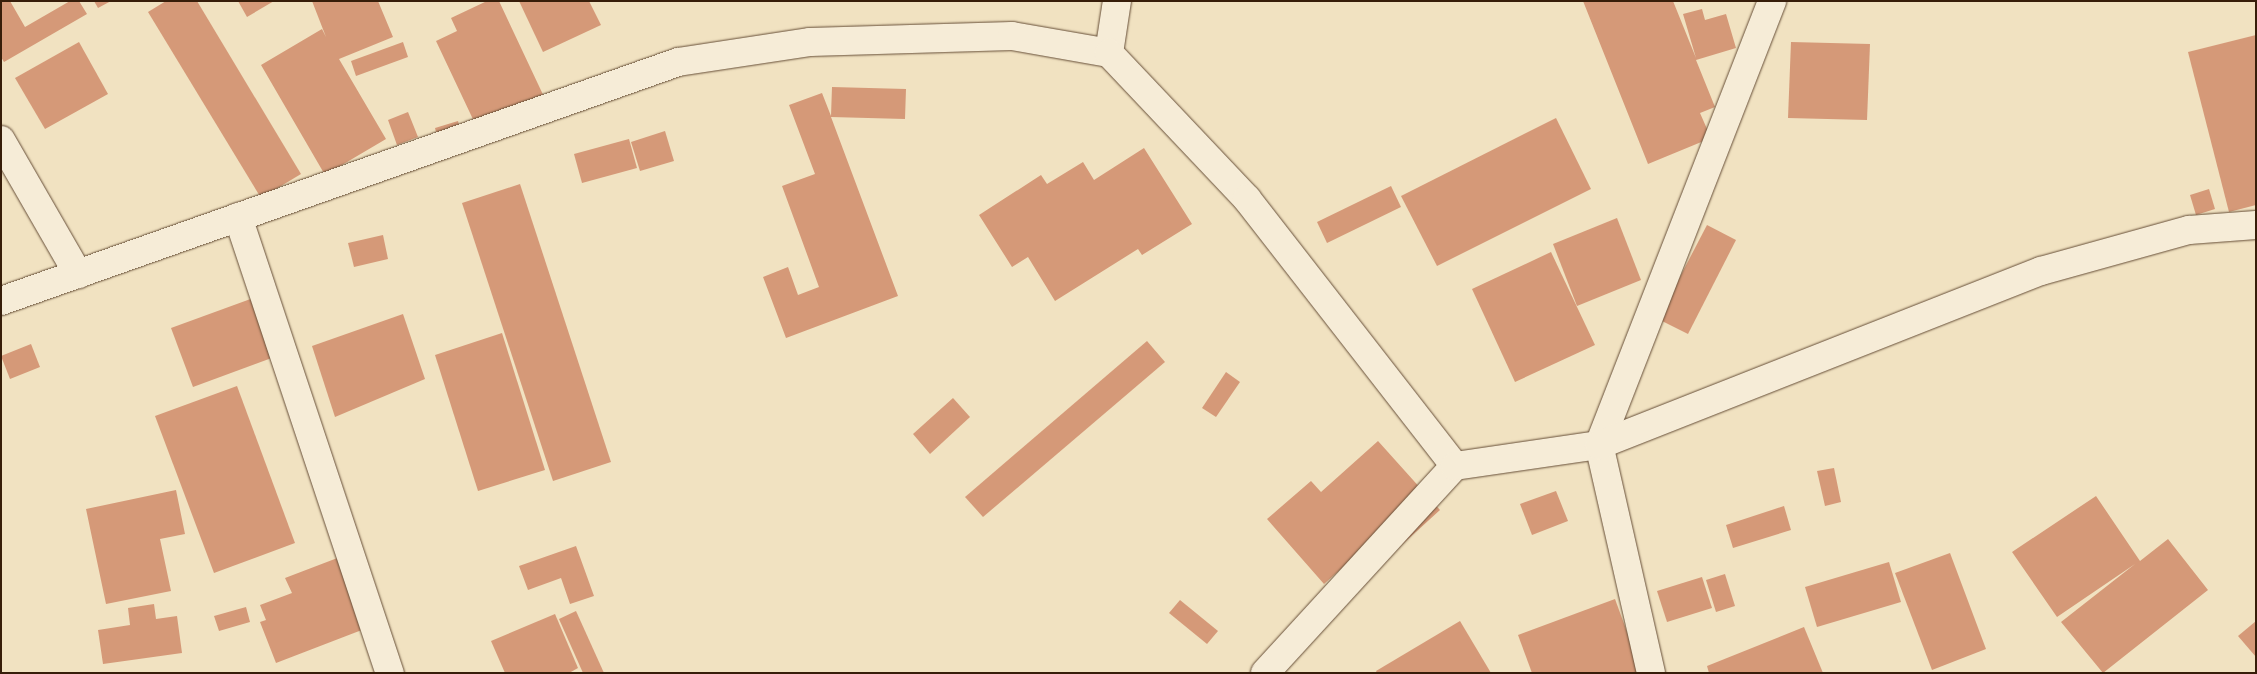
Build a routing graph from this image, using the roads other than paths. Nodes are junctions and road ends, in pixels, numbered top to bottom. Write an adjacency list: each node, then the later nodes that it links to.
1 (1117, 1): 3 (street)
2 (1772, 1): 9 (street)
3 (1109, 53): 5 (street); 10 (street)
4 (1, 140): 7 (street)
5 (238, 217): 7 (street); 11 (street)
6 (2256, 224): 9 (street)
7 (78, 274): 8 (street)
8 (1, 301)
9 (1599, 445): 10 (street); 13 (street)
10 (1455, 466): 12 (street)
11 (390, 673)
12 (1265, 673)
13 (1651, 673)

